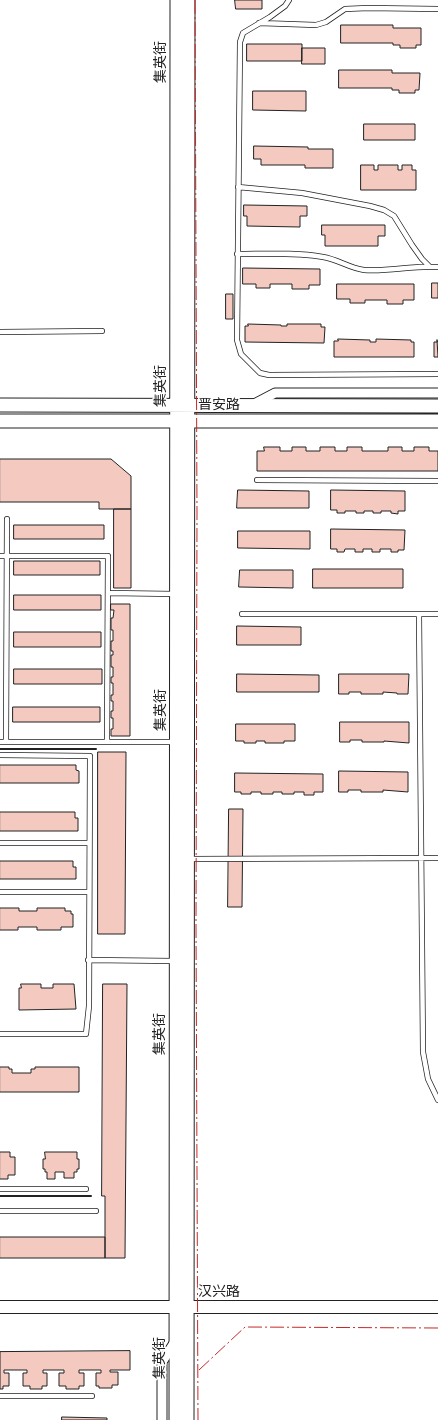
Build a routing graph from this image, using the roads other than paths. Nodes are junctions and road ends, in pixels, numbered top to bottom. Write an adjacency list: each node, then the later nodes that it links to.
1 (177, 0): 15 (main road, 集英街)
2 (188, 0): 15 (main road, 集英街)
3 (290, 0): 5 (lane)
4 (438, 9): 5 (lane)
5 (259, 23): 6 (lane)
6 (238, 187): 7 (lane); 8 (lane)
7 (237, 254): 8 (lane); 12 (lane)
8 (429, 266): 9 (lane)
9 (438, 267)
10 (0, 332): 11 (lane)
11 (102, 332)
12 (438, 374)
13 (438, 393): 16 (street)
14 (0, 405): 15 (main road, 晋安路)
15 (182, 406): 16 (main road, 晋安路); 19 (main road, 集英街)
16 (251, 406): 17 (main road, 晋安路)
17 (438, 406)
18 (0, 421): 19 (main road, 晋安路)
19 (182, 421): 20 (main road, 晋安路); 27 (main road, 集英街); 40 (main road, 集英街)
20 (438, 421)
21 (256, 480): 22 (lane)
22 (438, 481)
23 (7, 519): 25 (lane)
24 (0, 556): 25 (lane)
25 (7, 556): 26 (lane); 32 (lane)
26 (108, 593): 27 (lane); 33 (lane)
27 (177, 594): 34 (main road, 集英街)
28 (242, 614): 29 (lane)
29 (419, 614): 30 (lane); 38 (lane)
30 (438, 614)
31 (0, 742): 32 (lane)
32 (6, 742): 33 (lane)
33 (107, 742): 34 (lane)
34 (177, 742): 44 (main road, 集英街)
35 (0, 755): 37 (lane)
36 (0, 843): 37 (lane)
37 (89, 843): 42 (lane)
38 (421, 858): 39 (lane); 40 (lane); 46 (lane)
39 (438, 858)
40 (187, 859): 53 (main road, 集英街)
41 (0, 892): 42 (lane)
42 (89, 892): 43 (lane)
43 (88, 960): 44 (lane); 45 (lane)
44 (176, 961): 53 (main road, 集英街)
45 (0, 1034)
46 (438, 1100)
47 (0, 1189): 48 (lane)
48 (86, 1189)
49 (0, 1211): 50 (lane)
50 (96, 1211)
51 (0, 1307): 53 (street, 汉兴路)
52 (438, 1307): 53 (street, 汉兴路)
53 (182, 1311): 54 (street, 汉兴路); 55 (street, 汉兴路); 56 (main road, 集英街); 61 (main road, 集英街)
54 (0, 1315)
55 (438, 1315)
56 (176, 1339): 59 (street); 60 (main road, 集英街)
57 (0, 1396): 58 (lane)
58 (92, 1396)
59 (162, 1420)
60 (176, 1420)
61 (187, 1420)

